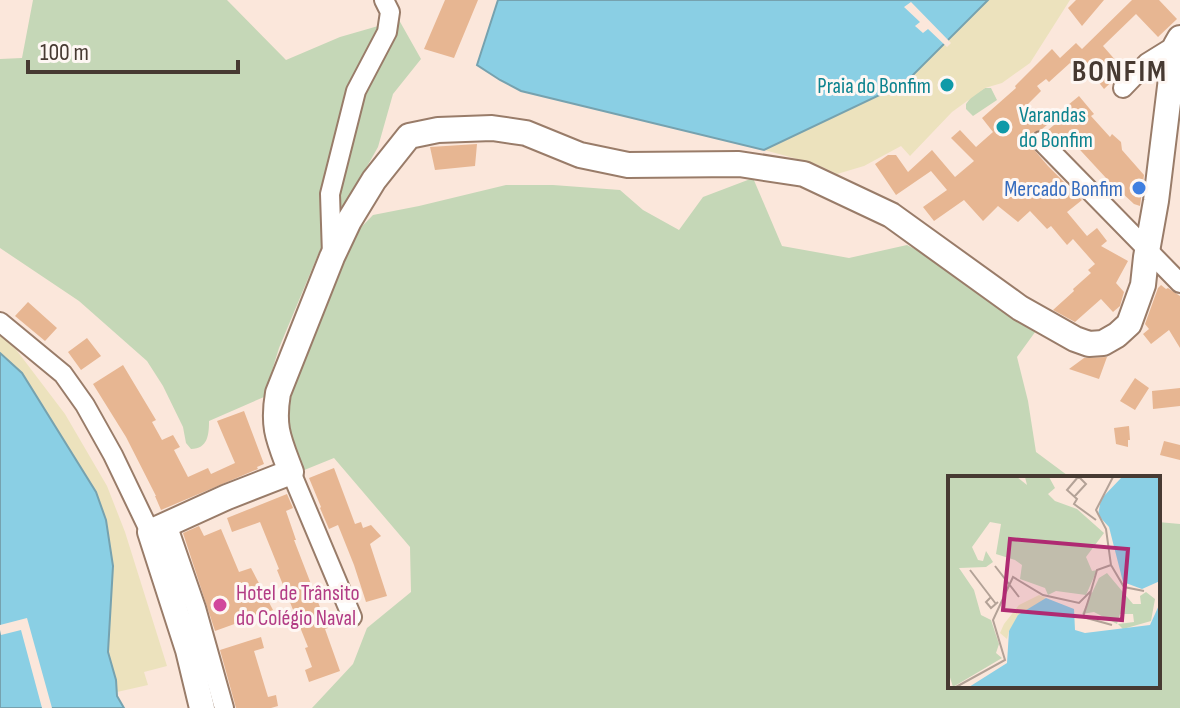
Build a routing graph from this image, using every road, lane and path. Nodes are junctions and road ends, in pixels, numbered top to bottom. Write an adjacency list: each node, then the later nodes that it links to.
1 (384, 0): 7 (street)
2 (1178, 41): 3 (street); 4 (main road)
3 (1123, 88)
4 (1173, 123): 6 (main road)
5 (1041, 141): 6 (street)
6 (1148, 249): 7 (main road); 8 (street)
7 (332, 257): 10 (main road)
8 (1180, 283)
9 (0, 322): 11 (street)
10 (291, 472): 11 (main road); 12 (street)
11 (158, 528): 13 (main road); 14 (street)
12 (352, 617)
13 (202, 708)
14 (224, 708)

